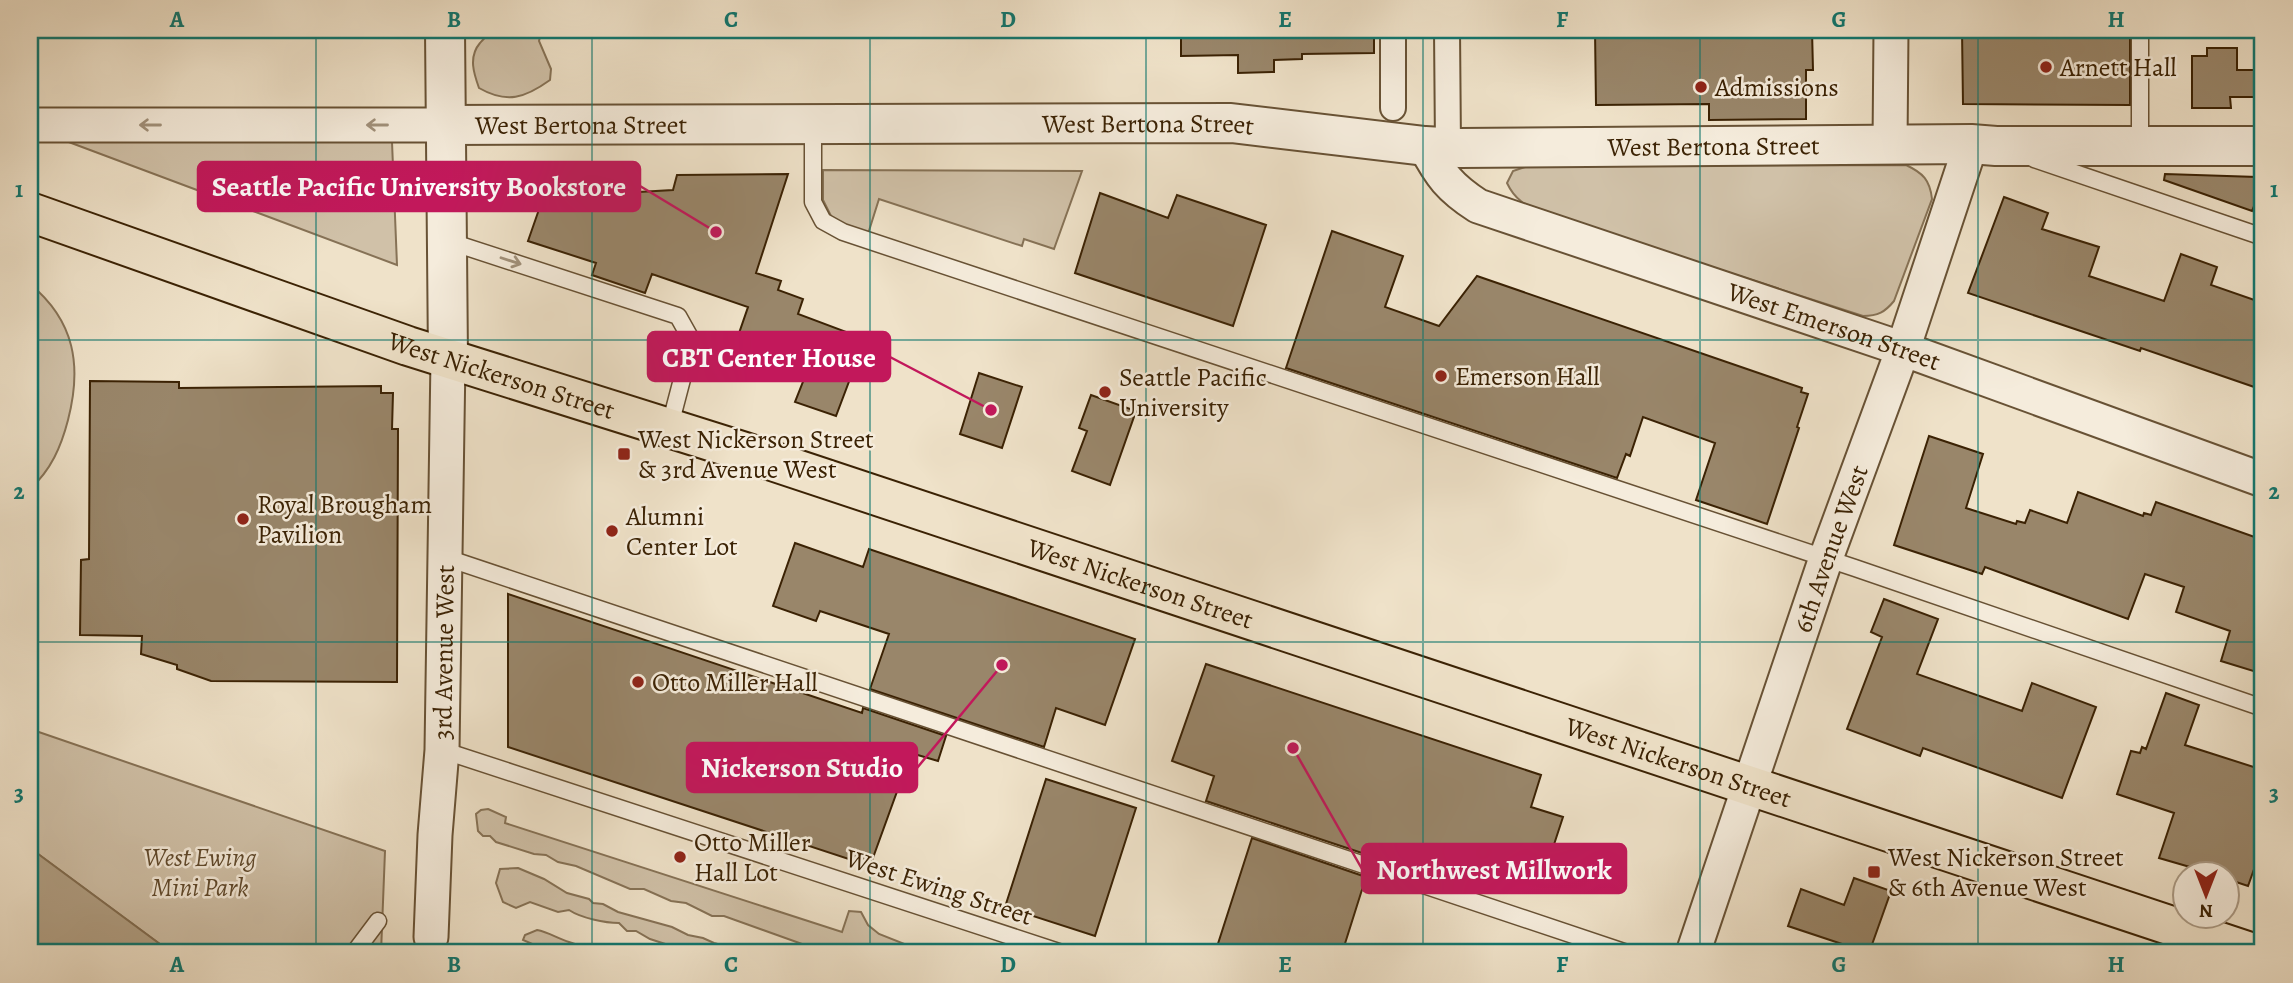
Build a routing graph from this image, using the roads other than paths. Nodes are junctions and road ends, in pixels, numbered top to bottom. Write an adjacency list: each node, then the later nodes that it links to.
1 (445, 30): 9 (street, 3rd Avenue West)
2 (1393, 30): 6 (street)
3 (1447, 30): 12 (street)
4 (1891, 30): 10 (street)
5 (2140, 30): 13 (lane)
6 (1393, 108)
7 (813, 124): 9 (street, West Bertona Street); 12 (street, West Bertona Street); 23 (lane)
8 (30, 125): 9 (street, West Bertona Street, one-way to 8)
9 (446, 125): 17 (street, 3rd Avenue West)
10 (1890, 145): 11 (street, West Bertona Street); 12 (street, West Bertona Street)
11 (1983, 145): 13 (street, West Bertona Street); 16 (lane); 18 (street, 6th Avenue West)
12 (1436, 146): 18 (street, West Emerson Street)
13 (2140, 146): 14 (street, West Bertona Street)
14 (2263, 146)
15 (30, 212): 19 (main road, West Nickerson Street)
16 (2263, 237)
17 (446, 240): 19 (street, 3rd Avenue West); 20 (lane, one-way to 20)
18 (1903, 349): 21 (street, West Emerson Street); 23 (street, 6th Avenue West)
19 (448, 359): 20 (main road, West Nickerson Street); 22 (street, 3rd Avenue West)
20 (669, 429): 26 (main road, West Nickerson Street)
21 (2263, 480)
22 (444, 557): 25 (street, 3rd Avenue West); 31 (lane)
23 (1826, 558): 24 (lane); 26 (street, 6th Avenue West)
24 (2263, 708)
25 (442, 750): 28 (street, 3rd Avenue West); 30 (lane, West Ewing Street)
26 (1750, 787): 32 (street, 6th Avenue West); 33 (main road, West Nickerson Street)
27 (378, 921): 29 (lane)
28 (432, 937)
29 (354, 953)
30 (1062, 953)
31 (1627, 953)
32 (1693, 953)
33 (2253, 953)

